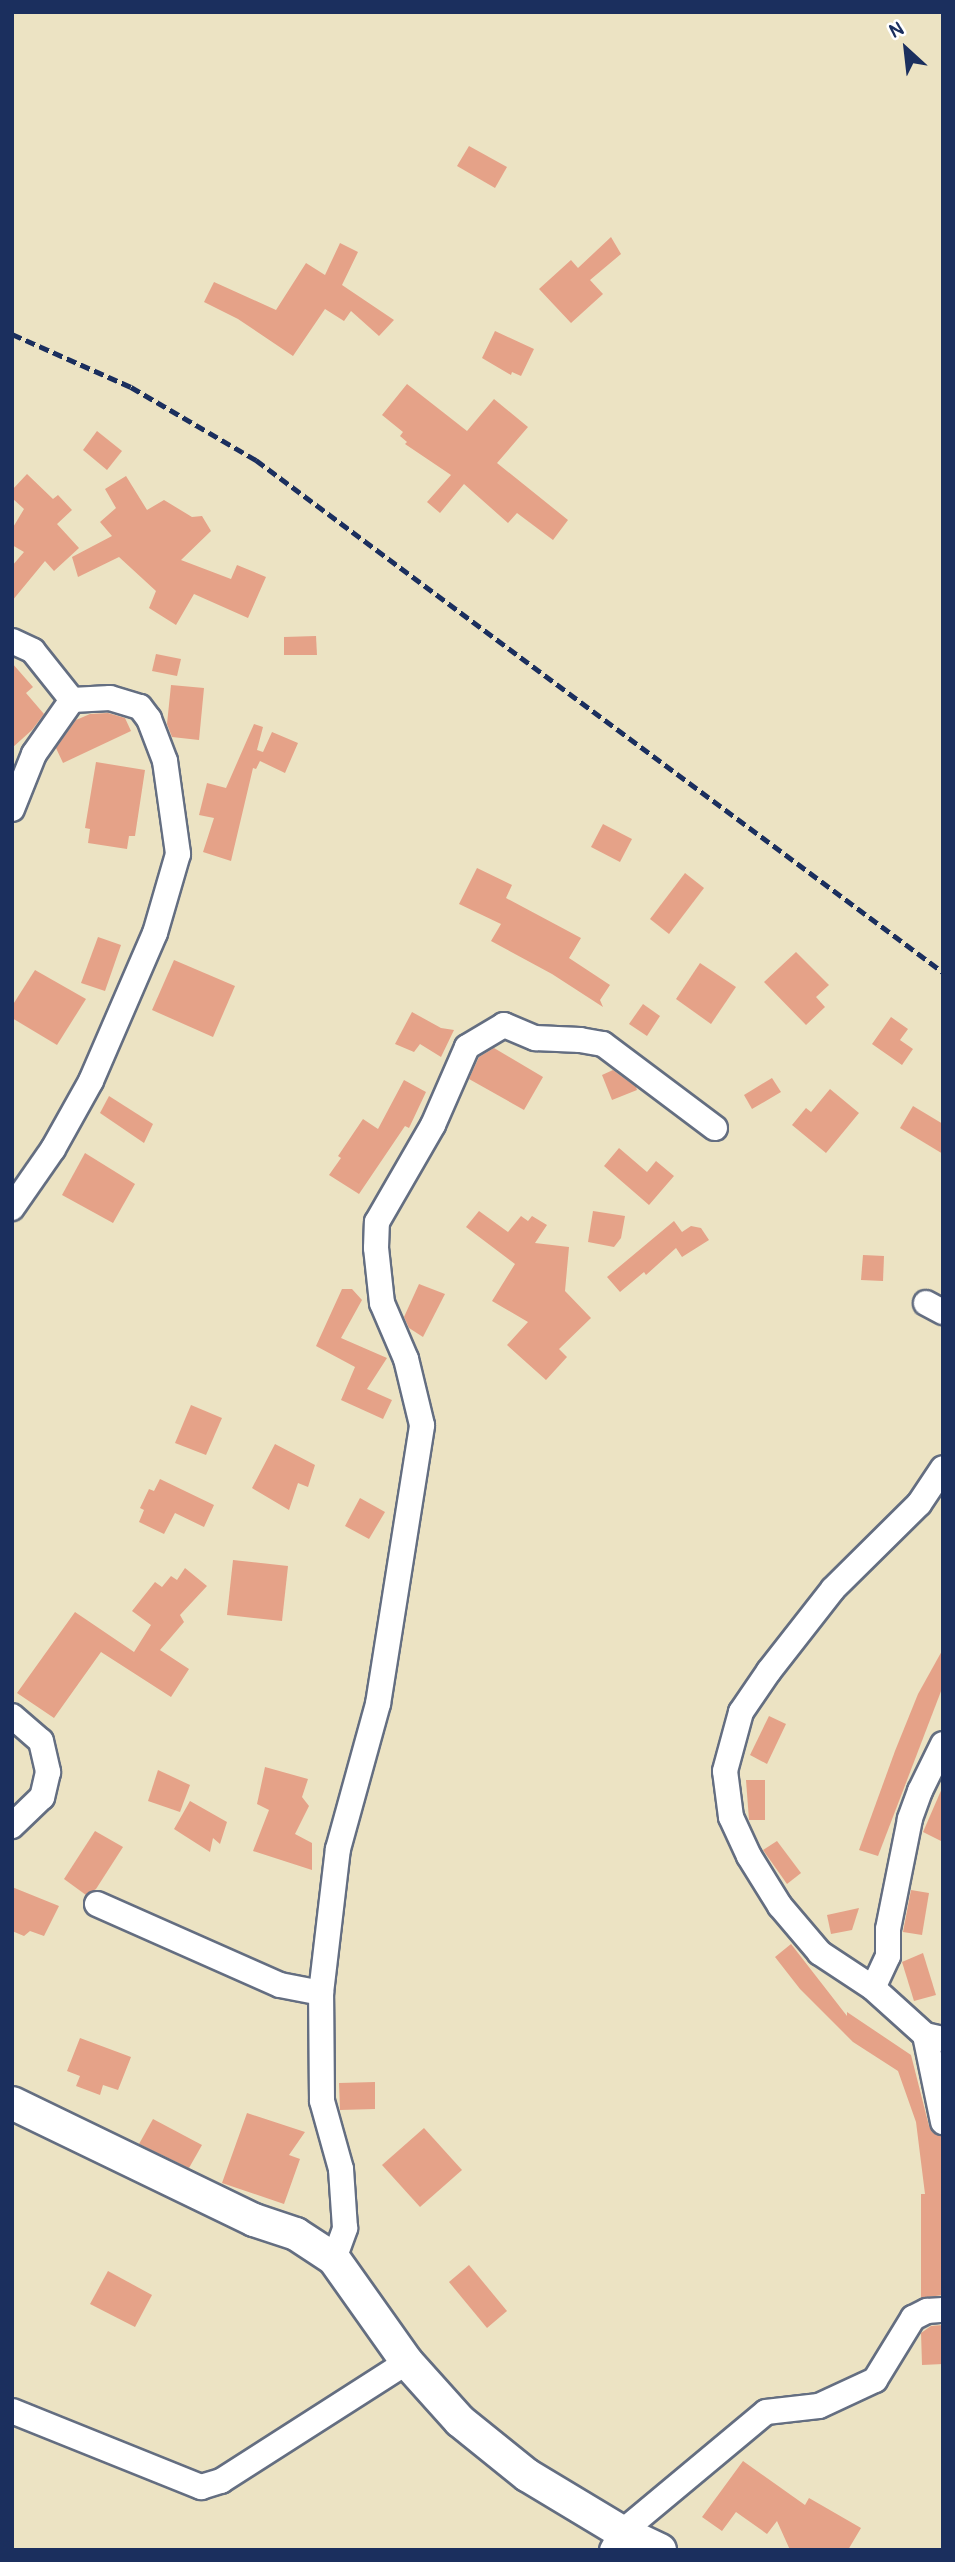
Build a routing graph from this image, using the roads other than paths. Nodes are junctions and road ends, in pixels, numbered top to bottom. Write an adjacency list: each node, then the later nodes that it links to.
1 (12, 640): 2 (street)
2 (72, 700): 3 (street); 7 (street)
3 (34, 754): 4 (street); 5 (street)
4 (12, 771)
5 (12, 808)
6 (715, 1128): 14 (street)
7 (12, 1208)
8 (943, 1468): 13 (street)
9 (12, 1717): 11 (street)
10 (943, 1744): 13 (street)
11 (12, 1826)
12 (97, 1904): 14 (street)
13 (873, 1988): 15 (street)
14 (321, 1993): 18 (street)
15 (934, 2037): 17 (street)
16 (12, 2103): 18 (street)
17 (943, 2122)
18 (334, 2259): 20 (street)
19 (943, 2310): 22 (street)
20 (407, 2362): 21 (street); 22 (street)
21 (12, 2411)
22 (617, 2541): 23 (street)
23 (660, 2550)

